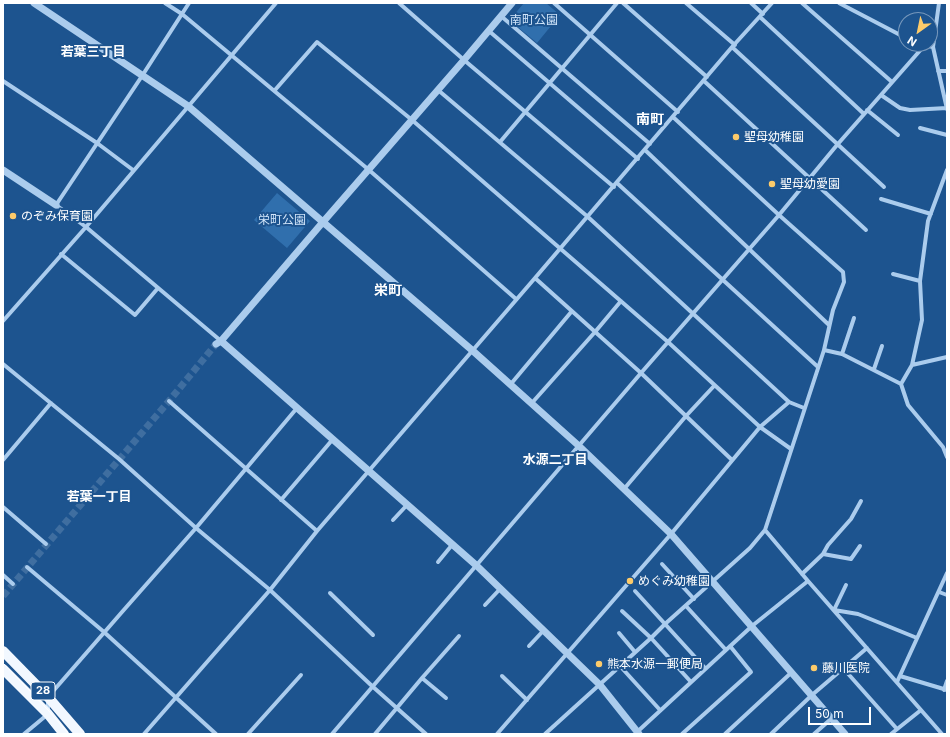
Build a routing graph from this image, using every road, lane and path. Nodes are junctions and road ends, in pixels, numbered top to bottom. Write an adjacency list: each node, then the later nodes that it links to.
1 (34, 3): 29 (street)
2 (165, 3): 15 (street)
3 (189, 3): 15 (street)
4 (276, 3): 24 (street)
5 (399, 3): 25 (street)
6 (512, 3): 17 (street)
7 (554, 3): 19 (street)
8 (617, 3): 19 (street)
9 (623, 3): 30 (street)
10 (686, 3): 21 (street)
11 (751, 3): 16 (street)
12 (772, 3): 16 (street)
13 (802, 3): 33 (street)
14 (840, 3): 20 (street)
15 (182, 14): 24 (street); 29 (street)
16 (762, 15): 21 (street); 42 (street)
17 (501, 16): 18 (street); 26 (street)
18 (489, 31): 25 (street); 34 (street)
19 (590, 34): 26 (street); 41 (street)
20 (898, 34)
21 (734, 46): 30 (street); 51 (street)
22 (919, 52): 33 (street)
23 (934, 52): 27 (street)
24 (230, 55): 35 (street); 38 (street)
25 (464, 60): 36 (street); 40 (street)
26 (562, 68): 34 (street); 50 (street)
27 (938, 70): 28 (street); 39 (street)
28 (947, 71)
29 (142, 76): 38 (street); 49 (street)
30 (707, 77): 32 (street)
31 (3, 81): 49 (street)
32 (704, 81): 41 (street); 58 (street)
33 (892, 82): 37 (street)
34 (549, 83): 40 (street); 53 (street)
35 (274, 90): 44 (street); 56 (street)
36 (438, 90): 44 (street); 48 (street)
37 (881, 94): 39 (street); 42 (street)
38 (188, 106): 55 (street); 66 (street)
39 (947, 108)
40 (525, 112): 48 (street); 59 (street)
41 (678, 112): 43 (street)
42 (866, 112): 46 (street); 51 (street)
43 (673, 118): 50 (street); 64 (street)
44 (412, 120): 56 (street); 70 (street)
45 (920, 128): 47 (street)
46 (898, 135)
47 (947, 135)
48 (500, 142): 65 (street)
49 (97, 143): 55 (street); 62 (street)
50 (650, 144): 52 (street)
51 (837, 145): 58 (street); 60 (street)
52 (645, 150): 53 (street); 69 (street)
53 (638, 159): 59 (street)
54 (3, 170): 62 (street)
55 (133, 170): 67 (street)
56 (369, 170): 66 (street); 77 (street)
57 (947, 170): 63 (street)
58 (809, 179): 64 (street); 68 (street)
59 (615, 185): 65 (street); 74 (street)
60 (884, 187)
61 (881, 199): 63 (street)
62 (56, 205): 67 (street)
63 (931, 214): 75 (street)
64 (779, 215): 69 (street); 83 (street)
65 (588, 217): 70 (street); 80 (street)
66 (323, 222): 86 (street); 89 (street)
67 (86, 227): 71 (street); 76 (street)
68 (866, 230)
69 (750, 248): 74 (street); 83 (street)
70 (561, 249): 73 (street); 78 (street)
71 (62, 254): 76 (street); 82 (street)
72 (893, 274): 75 (street)
73 (535, 278): 77 (street); 79 (street)
74 (722, 280): 80 (street); 94 (street)
75 (920, 281): 93 (street)
76 (158, 288): 86 (street)
77 (516, 299): 89 (street)
78 (621, 301): 84 (street); 85 (street)
79 (572, 311): 84 (street); 98 (street)
80 (692, 314): 85 (street); 101 (street)
81 (854, 318): 90 (street)
82 (3, 320)
83 (829, 324): 88 (street)
84 (595, 332): 96 (street); 103 (street)
85 (668, 342): 96 (street); 99 (street)
86 (219, 343): 104 (street)
87 (882, 346): 95 (street)
88 (824, 350): 90 (street); 94 (street)
89 (473, 351): 98 (street); 115 (street)
90 (842, 354): 95 (street)
91 (947, 357): 93 (street)
92 (3, 364): 102 (street)
93 (912, 365): 97 (street)
94 (818, 367): 105 (street)
95 (874, 369): 97 (street)
96 (641, 373): 106 (street); 109 (street)
97 (901, 384): 111 (street)
98 (510, 385): 103 (street)
99 (714, 386): 106 (street); 107 (street)
100 (169, 401): 114 (street)
101 (789, 402): 105 (street); 107 (street)
102 (51, 403): 112 (street); 122 (street)
103 (531, 404): 109 (street)
104 (297, 408): 108 (street); 114 (street)
105 (804, 408): 110 (street)
106 (686, 416): 113 (street); 116 (street)
107 (760, 427): 110 (street); 113 (street)
108 (333, 439): 115 (street); 117 (street)
109 (579, 446): 116 (street); 132 (street)
110 (791, 449): 123 (street)
111 (947, 457)
112 (3, 460)
113 (732, 460): 125 (street)
114 (245, 468): 117 (street); 122 (street)
115 (369, 470): 119 (street); 124 (street)
116 (624, 489): 125 (street)
117 (281, 500): 124 (street)
118 (861, 502): 129 (street)
119 (407, 505): 121 (street); 127 (street)
120 (3, 507): 126 (street)
121 (393, 520)
122 (196, 528): 142 (street); 155 (street)
123 (765, 530): 135 (street); 138 (street)
124 (317, 531): 142 (street)
125 (671, 534): 138 (street); 167 (street)
126 (46, 544)
127 (452, 545): 130 (street); 132 (street)
128 (860, 546): 129 (street)
129 (823, 554): 135 (street)
130 (438, 562)
131 (662, 564): 147 (street)
132 (477, 566): 141 (street); 181 (street)
133 (27, 567): 155 (street)
134 (947, 573): 144 (street)
135 (802, 574): 137 (street)
136 (3, 575): 139 (street)
137 (808, 581): 150 (street); 153 (street)
138 (712, 582): 147 (street); 153 (street)
139 (13, 584)
140 (846, 585): 150 (street)
141 (500, 589): 148 (street); 154 (street)
142 (270, 590): 181 (street); 185 (street)
143 (635, 591): 152 (street)
144 (939, 592): 146 (street); 160 (street)
145 (330, 593): 157 (street)
146 (947, 595)
147 (694, 599): 149 (street)
148 (485, 605)
149 (686, 606): 152 (street); 164 (street)
150 (834, 610): 160 (street); 163 (street)
151 (622, 611): 159 (street)
152 (665, 624): 159 (street); 169 (street)
153 (752, 626): 162 (street); 172 (street)
154 (544, 630): 161 (street); 167 (street)
155 (104, 632): 184 (street); 185 (street)
156 (619, 633): 166 (street)
157 (374, 635)
158 (459, 636): 176 (street)
159 (651, 638): 166 (street); 178 (street)
160 (917, 638): 175 (street)
161 (530, 646)
162 (730, 646): 164 (street); 206 (street)
163 (868, 648): 170 (street); 179 (street)
164 (726, 650): 169 (street)
165 (3, 651): 184 (main road, 28)
166 (636, 652): 168 (street)
167 (568, 653): 180 (street); 187 (street)
168 (620, 666): 180 (street); 189 (street)
169 (705, 668): 178 (street)
170 (843, 668): 183 (street); 193 (street)
171 (3, 669): 191 (main road, 28)
172 (792, 672): 183 (street); 207 (street)
173 (301, 675): 200 (street)
174 (502, 676): 187 (street)
175 (900, 676): 179 (street); 182 (street)
176 (422, 678): 186 (street); 188 (street)
177 (947, 681): 182 (street)
178 (691, 682): 189 (street)
179 (896, 682): 190 (street)
180 (600, 685): 194 (street); 205 (street)
181 (372, 686): 188 (street); 201 (street)
182 (945, 690)
183 (812, 695): 192 (street); 208 (street)
184 (48, 697): 191 (street); 197 (main road, 28)
185 (176, 698): 198 (street); 199 (street)
186 (446, 698)
187 (527, 700): 204 (street)
188 (396, 708): 202 (street); 203 (street)
189 (660, 710): 194 (street)
190 (921, 710): 193 (street); 212 (street)
191 (48, 714): 195 (street); 196 (main road, 28)
192 (832, 718): 209 (street); 210 (street)
193 (897, 729): 211 (street)
194 (637, 733)
195 (24, 734)
196 (64, 734)
197 (80, 734)
198 (144, 734)
199 (216, 734)
200 (248, 734)
201 (332, 734)
202 (375, 734)
203 (426, 734)
204 (497, 734)
205 (545, 734)
206 (682, 734)
207 (725, 734)
208 (771, 734)
209 (814, 734)
210 (845, 734)
211 (891, 734)
212 (942, 734)

